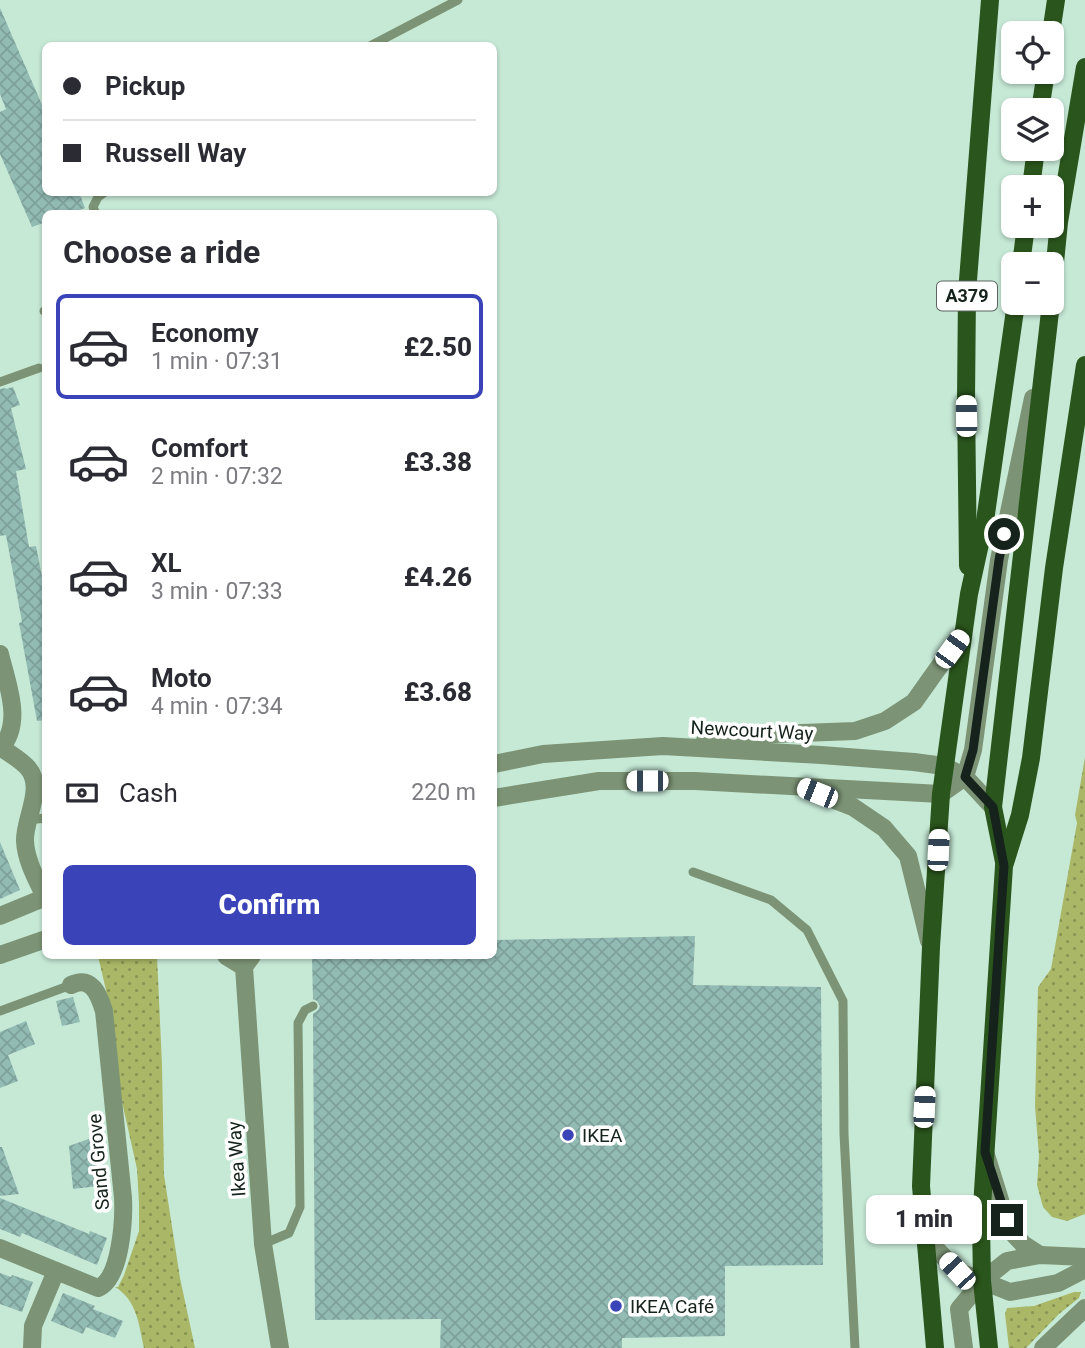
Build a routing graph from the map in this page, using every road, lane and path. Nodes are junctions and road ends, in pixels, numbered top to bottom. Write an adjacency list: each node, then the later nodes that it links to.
1 (458, 0): 5 (lane)
2 (989, 0): 14 (main road, A379)
3 (1056, 0): 4 (main road)
4 (1053, 21)
5 (378, 42)
6 (1085, 67): 7 (main road)
7 (1056, 252)
8 (1014, 315): 14 (main road, A379)
9 (1050, 315): 10 (main road)
10 (1048, 327): 21 (street); 25 (main road)
11 (1085, 365): 27 (main road)
12 (39, 368): 13 (lane)
13 (0, 382)
14 (969, 594): 15 (main road, A379)
15 (963, 633): 17 (street); 20 (main road, A379)
16 (0, 654): 18 (street)
17 (663, 746): 19 (street, Newcourt Way); 20 (street, Newcourt Way)
18 (1, 749): 26 (street)
19 (497, 763)
20 (944, 766): 21 (street, Newcourt Way); 23 (main road, A379)
21 (965, 777): 23 (street); 25 (street, Newcourt Way)
22 (799, 786): 23 (street); 24 (street); 33 (street)
23 (941, 794): 33 (main road, A379)
24 (497, 798)
25 (993, 807): 27 (main road)
26 (37, 819): 29 (street)
27 (1004, 866): 39 (main road)
28 (694, 872): 51 (lane)
29 (42, 890)
30 (42, 898): 31 (street)
31 (0, 916)
32 (42, 940): 34 (street)
33 (931, 947): 40 (main road, A379)
34 (0, 955)
35 (248, 961): 41 (street, Ikea Way)
36 (71, 985): 38 (lane); 46 (street, Sand Grove)
37 (313, 1006): 41 (lane)
38 (0, 1012)
39 (985, 1152): 43 (street); 47 (main road)
40 (925, 1237): 47 (street); 52 (main road, A379)
41 (263, 1244): 50 (street, Ikea Way)
42 (0, 1248): 46 (street, Sand Grove)
43 (1040, 1255): 44 (street); 47 (street)
44 (1085, 1257)
45 (1085, 1269): 47 (street)
46 (56, 1271): 49 (street)
47 (982, 1281): 53 (street); 54 (main road)
48 (1085, 1308): 55 (street)
49 (32, 1348)
50 (280, 1348)
51 (855, 1348)
52 (935, 1348)
53 (964, 1348)
54 (989, 1348)
55 (1043, 1348)

